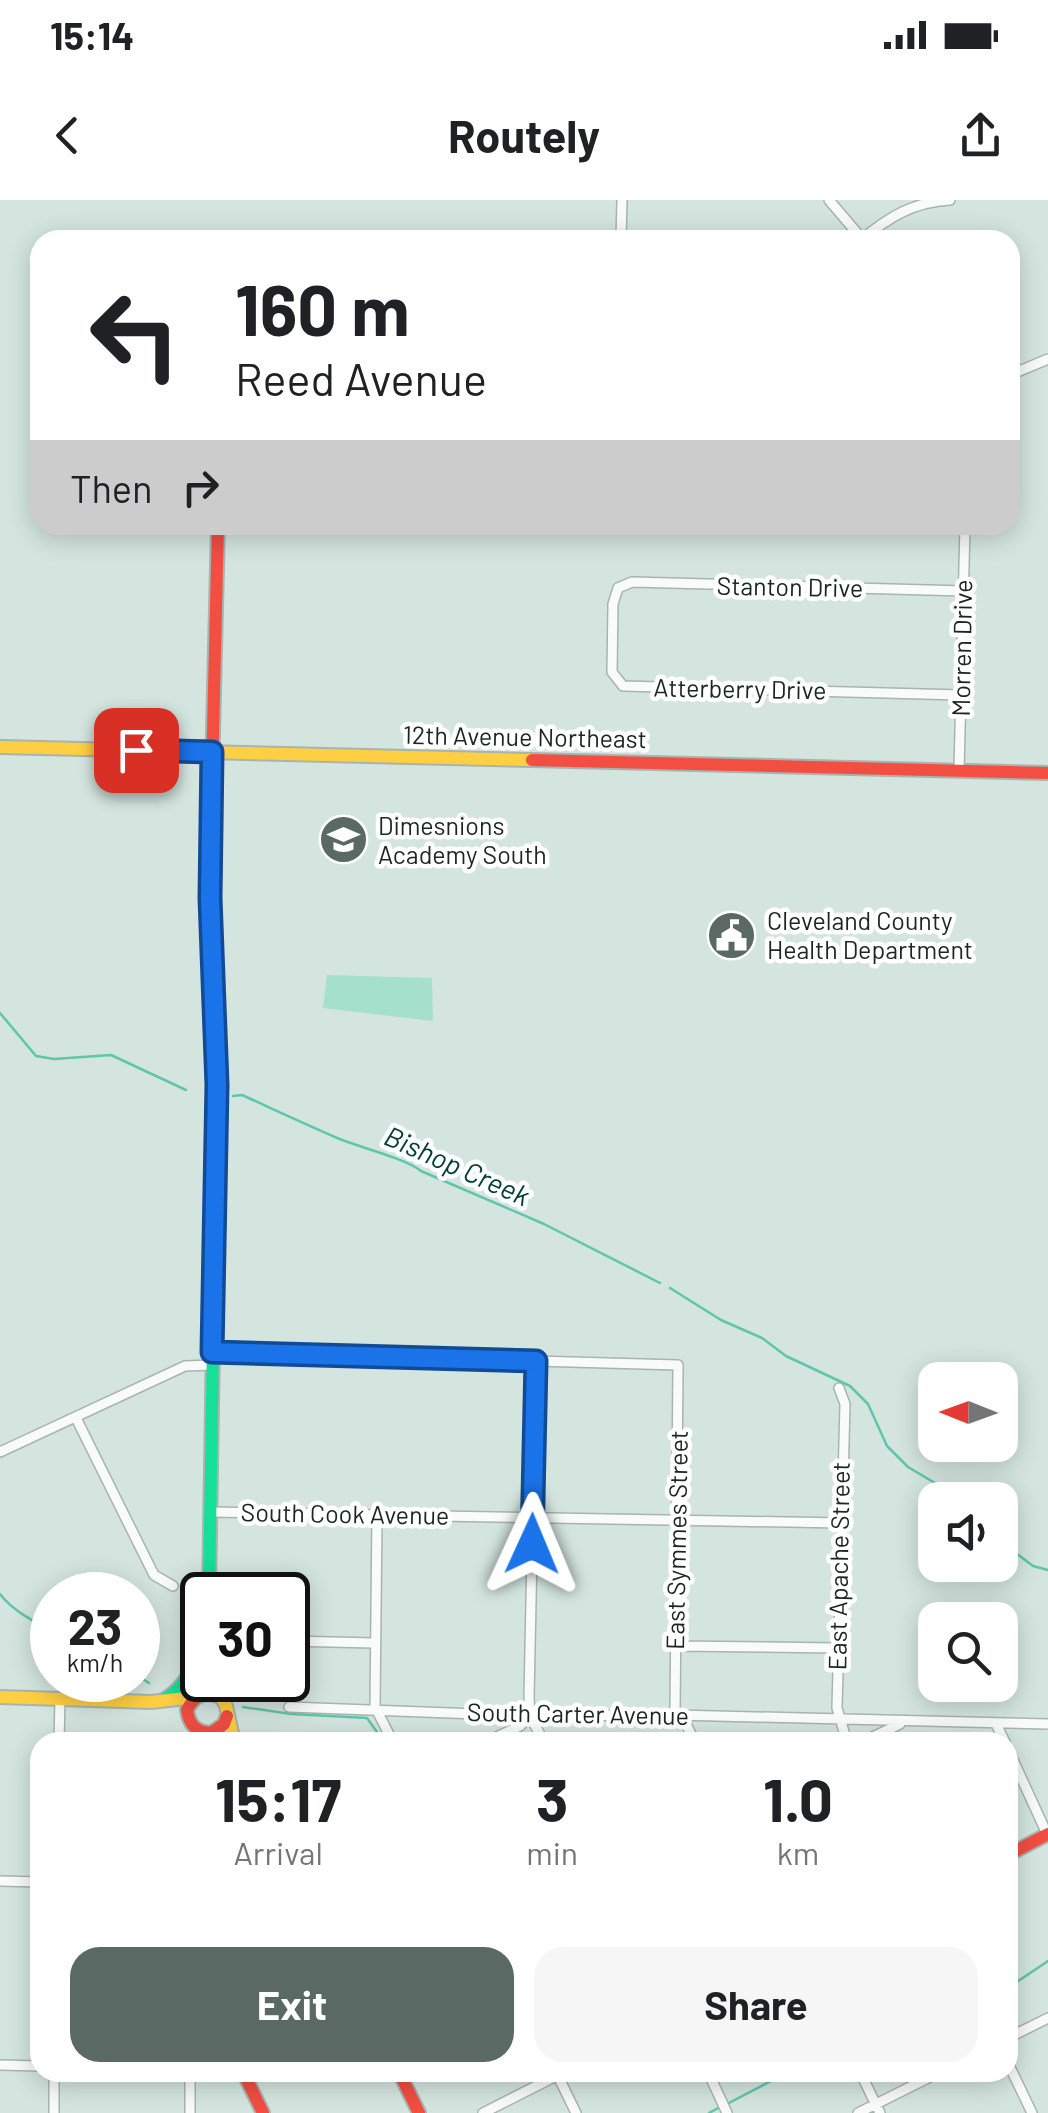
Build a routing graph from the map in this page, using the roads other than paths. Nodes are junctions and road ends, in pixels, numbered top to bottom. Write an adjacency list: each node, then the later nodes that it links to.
1 (622, 200): 4 (street)
2 (829, 200): 5 (street)
3 (950, 200): 6 (street)
4 (621, 230)
5 (854, 230)
6 (876, 230)
7 (1048, 359): 8 (street)
8 (1020, 371)
9 (218, 535): 15 (street)
10 (965, 535): 12 (street, Morren Drive)
11 (618, 588): 12 (street, Stanton Drive); 13 (street, Atterberry Drive)
12 (964, 592): 13 (street, Morren Drive)
13 (960, 695): 16 (street, Morren Drive)
14 (0, 747): 15 (street, 12th Avenue Northeast)
15 (212, 752): 16 (street, 12th Avenue Northeast); 18 (street)
16 (959, 771): 17 (street, 12th Avenue Northeast)
17 (1048, 773)
18 (212, 1359): 19 (street); 21 (street); 23 (street)
19 (536, 1361): 25 (street); 26 (street, East Symmes Street)
20 (840, 1388): 27 (street, East Apache Street)
21 (76, 1418): 22 (street); 29 (street)
22 (0, 1452)
23 (210, 1512): 24 (street, South Cook Avenue); 28 (street)
24 (377, 1515): 25 (street, South Cook Avenue); 31 (street)
25 (532, 1516): 26 (street, South Cook Avenue); 43 (street)
26 (677, 1518): 27 (street, South Cook Avenue); 32 (street, East Symmes Street)
27 (841, 1523): 33 (street, East Apache Street)
28 (208, 1572)
29 (173, 1586)
30 (310, 1642): 31 (street)
31 (374, 1643): 41 (street)
32 (675, 1646): 33 (street); 44 (street, East Symmes Street)
33 (838, 1648): 46 (street, East Apache Street)
34 (0, 1697): 35 (street)
35 (30, 1698)
36 (60, 1702): 50 (street)
37 (158, 1702): 45 (street)
38 (191, 1702): 45 (street)
39 (224, 1702): 42 (street)
40 (289, 1706): 41 (street, South Carter Avenue)
41 (375, 1708): 43 (street, South Carter Avenue); 55 (street)
42 (227, 1716): 53 (street); 54 (street)
43 (530, 1716): 44 (street, South Carter Avenue); 56 (street); 57 (street)
44 (678, 1716): 46 (street, South Carter Avenue); 58 (street, East Symmes Street)
45 (189, 1720): 51 (street); 52 (street)
46 (838, 1720): 47 (street, South Carter Avenue); 59 (street, East Apache Street)
47 (902, 1722): 48 (street, South Carter Avenue); 60 (street)
48 (996, 1724): 49 (street, South Carter Avenue); 61 (street)
49 (1048, 1724)
50 (59, 1732)
51 (191, 1732)
52 (202, 1732)
53 (213, 1732)
54 (229, 1732)
55 (388, 1732)
56 (507, 1732)
57 (539, 1732)
58 (689, 1732)
59 (843, 1732)
60 (882, 1732)
61 (1000, 1732)
62 (1018, 1771): 63 (street)
63 (1048, 1835): 64 (street)
64 (1018, 1849)
65 (0, 1881): 66 (street)
66 (30, 1882)
67 (1048, 2018): 68 (street)
68 (1018, 2033)
69 (0, 2066): 70 (street)
70 (30, 2066)
71 (54, 2082): 83 (street)
72 (190, 2082): 84 (street)
73 (247, 2082): 85 (street)
74 (404, 2082): 86 (street)
75 (543, 2082): 87 (street)
76 (562, 2082): 88 (street)
77 (713, 2082): 81 (street)
78 (865, 2082): 82 (street)
79 (923, 2082): 82 (street)
80 (1017, 2082): 90 (street)
81 (725, 2108)
82 (878, 2109): 89 (street)
83 (54, 2113)
84 (190, 2113)
85 (263, 2113)
86 (419, 2113)
87 (483, 2113)
88 (576, 2113)
89 (858, 2113)
90 (1032, 2113)

